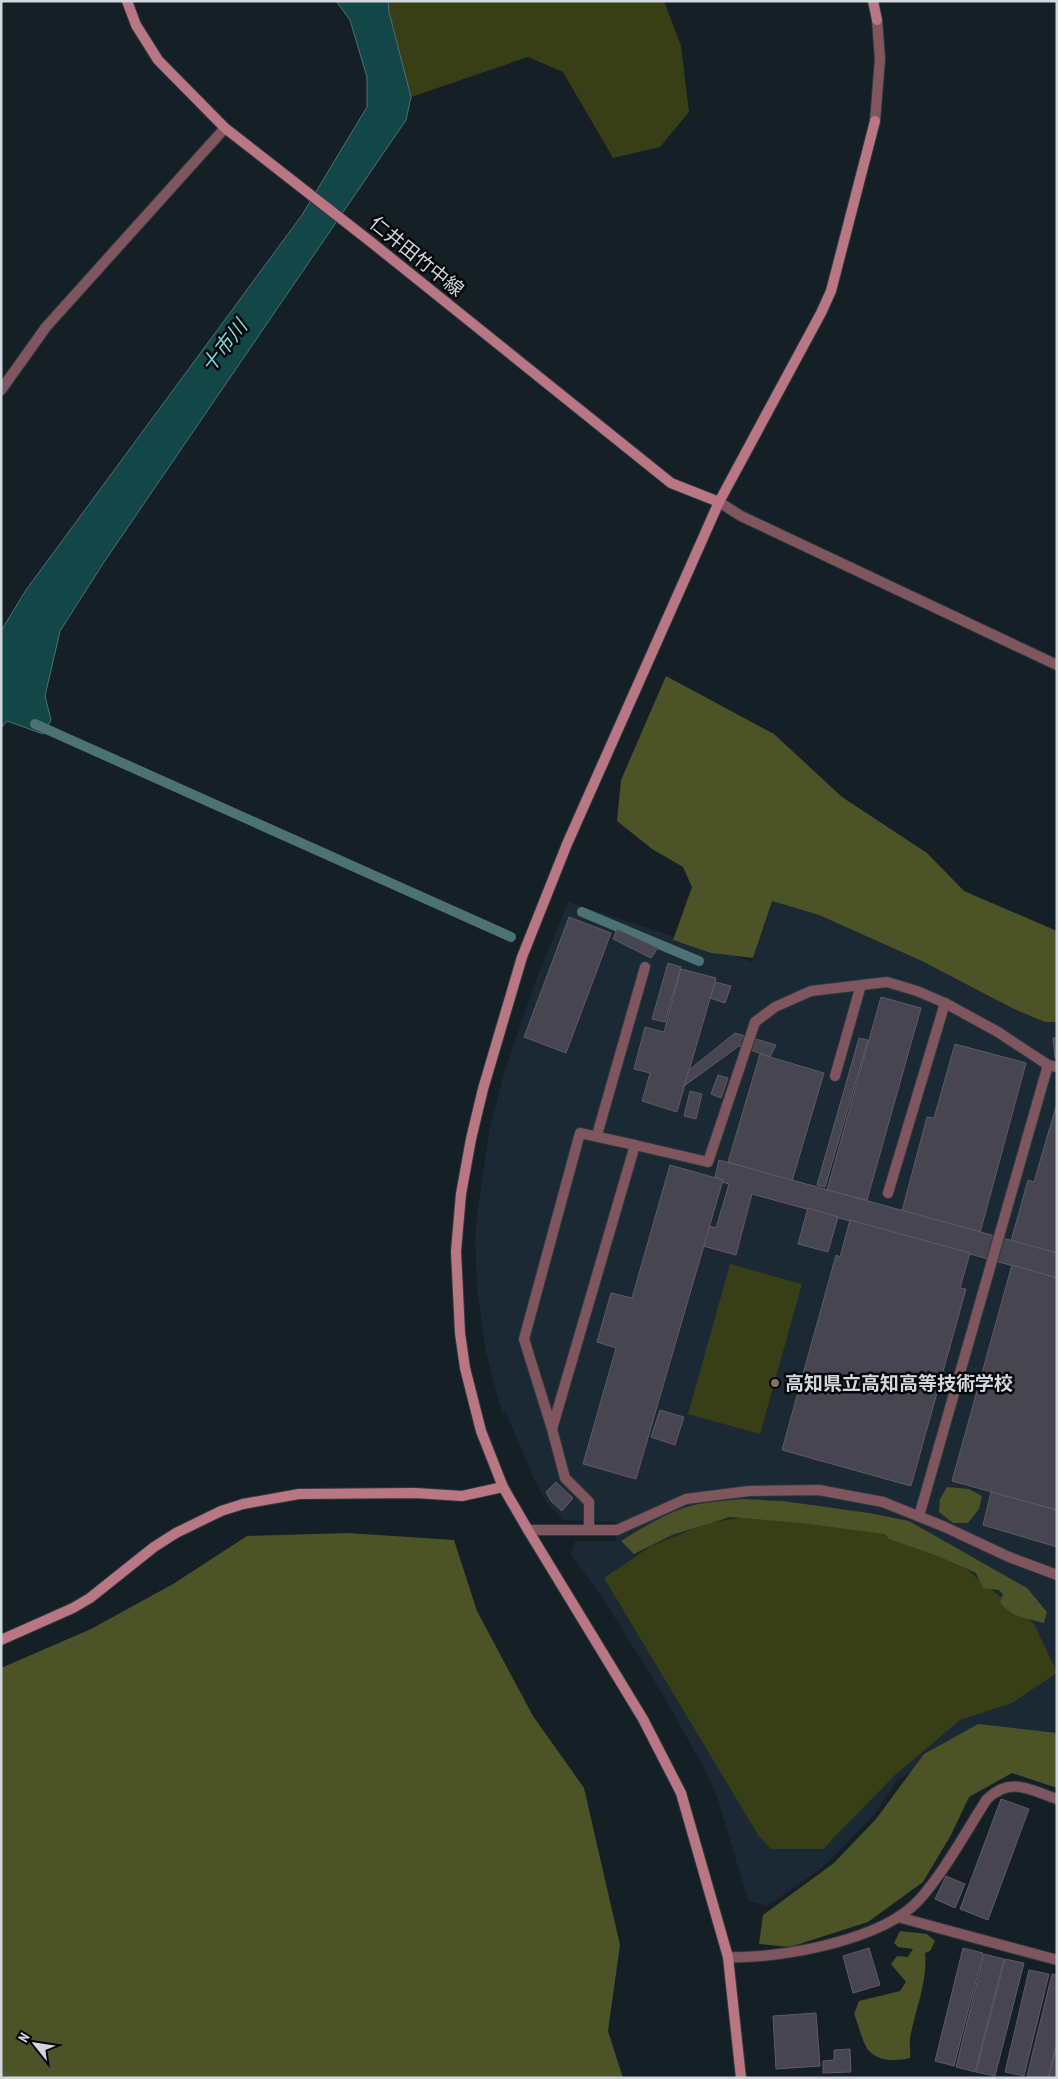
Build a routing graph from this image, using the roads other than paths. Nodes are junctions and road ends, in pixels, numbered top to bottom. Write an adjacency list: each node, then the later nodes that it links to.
1 (127, 1): 3 (street, 仁井田竹中線)
2 (873, 1): 5 (street)
3 (225, 128): 4 (street); 5 (street, 仁井田竹中線)
4 (1, 390)
5 (720, 502): 6 (street); 16 (street)
6 (1057, 665)
7 (645, 967): 12 (street)
8 (861, 985): 9 (street); 11 (street); 13 (street)
9 (946, 1003): 10 (street); 14 (street)
10 (1052, 1066): 17 (street)
11 (835, 1076)
12 (597, 1135): 13 (street); 15 (street)
13 (635, 1144): 15 (street)
14 (888, 1193)
15 (552, 1429): 19 (street)
16 (503, 1486): 18 (street); 21 (street)
17 (919, 1516): 19 (street); 20 (street)
18 (528, 1530): 19 (street); 24 (street)
19 (589, 1530)
20 (1057, 1575)
21 (1, 1640)
22 (1057, 1799): 23 (street)
23 (898, 1917): 24 (street); 25 (street)
24 (728, 1957): 26 (street)
25 (1057, 1960)
26 (741, 2078)

